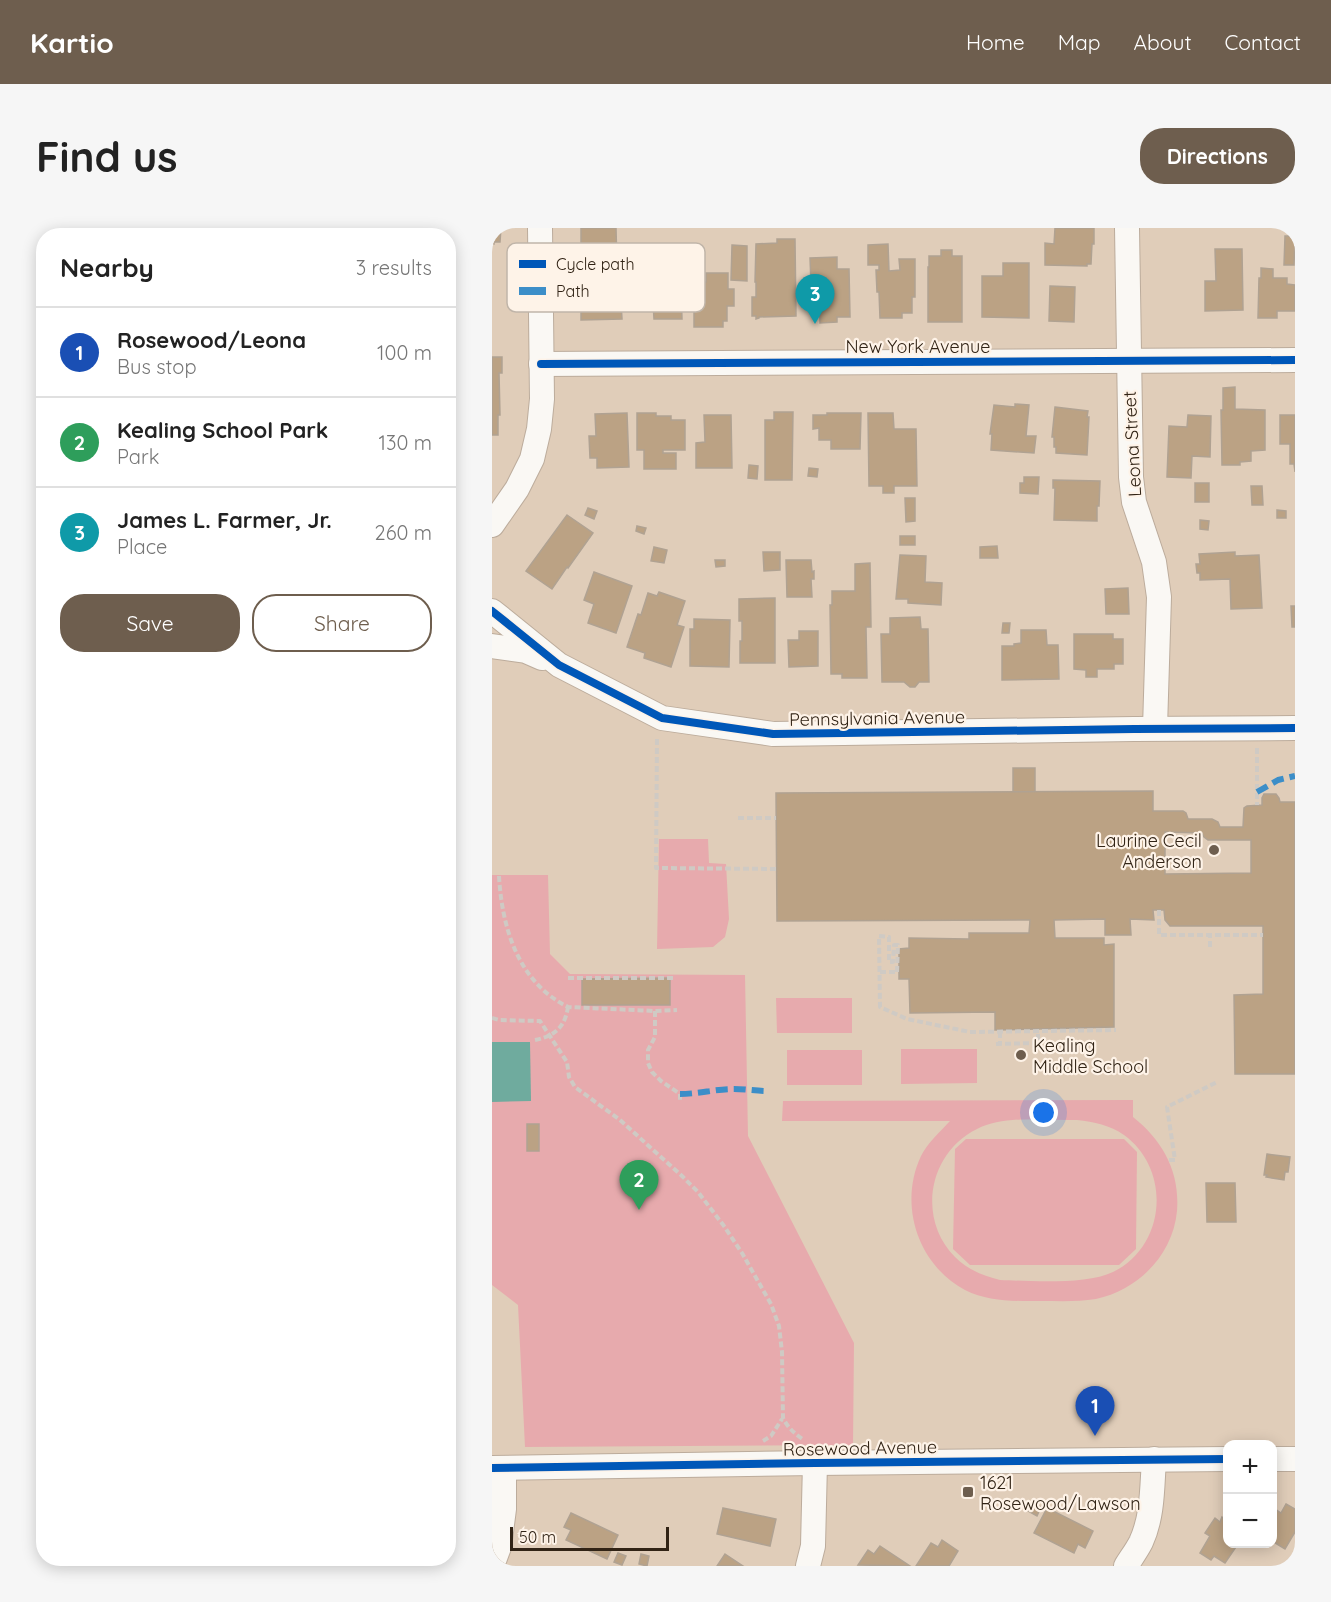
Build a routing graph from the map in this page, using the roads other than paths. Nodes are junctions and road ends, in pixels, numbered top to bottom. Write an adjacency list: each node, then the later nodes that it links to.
1 (540, 228): 3 (street)
2 (1127, 228): 5 (street, Leona Street)
3 (540, 243)
4 (541, 312): 7 (street)
5 (1128, 360): 6 (street, New York Avenue); 7 (street, New York Avenue); 14 (street, Leona Street)
6 (1295, 360)
7 (541, 364): 9 (street)
8 (492, 489): 9 (street)
9 (517, 489): 10 (street)
10 (492, 525)
11 (492, 611): 13 (street, Pennsylvania Avenue)
12 (492, 646): 13 (street)
13 (559, 665): 14 (street, Pennsylvania Avenue)
14 (1155, 728): 15 (street, Pennsylvania Avenue)
15 (1295, 728)
16 (1154, 1459): 17 (street, Rosewood Avenue); 20 (street, Rosewood Avenue); 24 (street)
17 (1223, 1459)
18 (1277, 1459): 19 (street)
19 (1295, 1459)
20 (815, 1463): 21 (street, Rosewood Avenue); 23 (street)
21 (498, 1468): 22 (street)
22 (492, 1566)
23 (808, 1566)
24 (1126, 1566)

